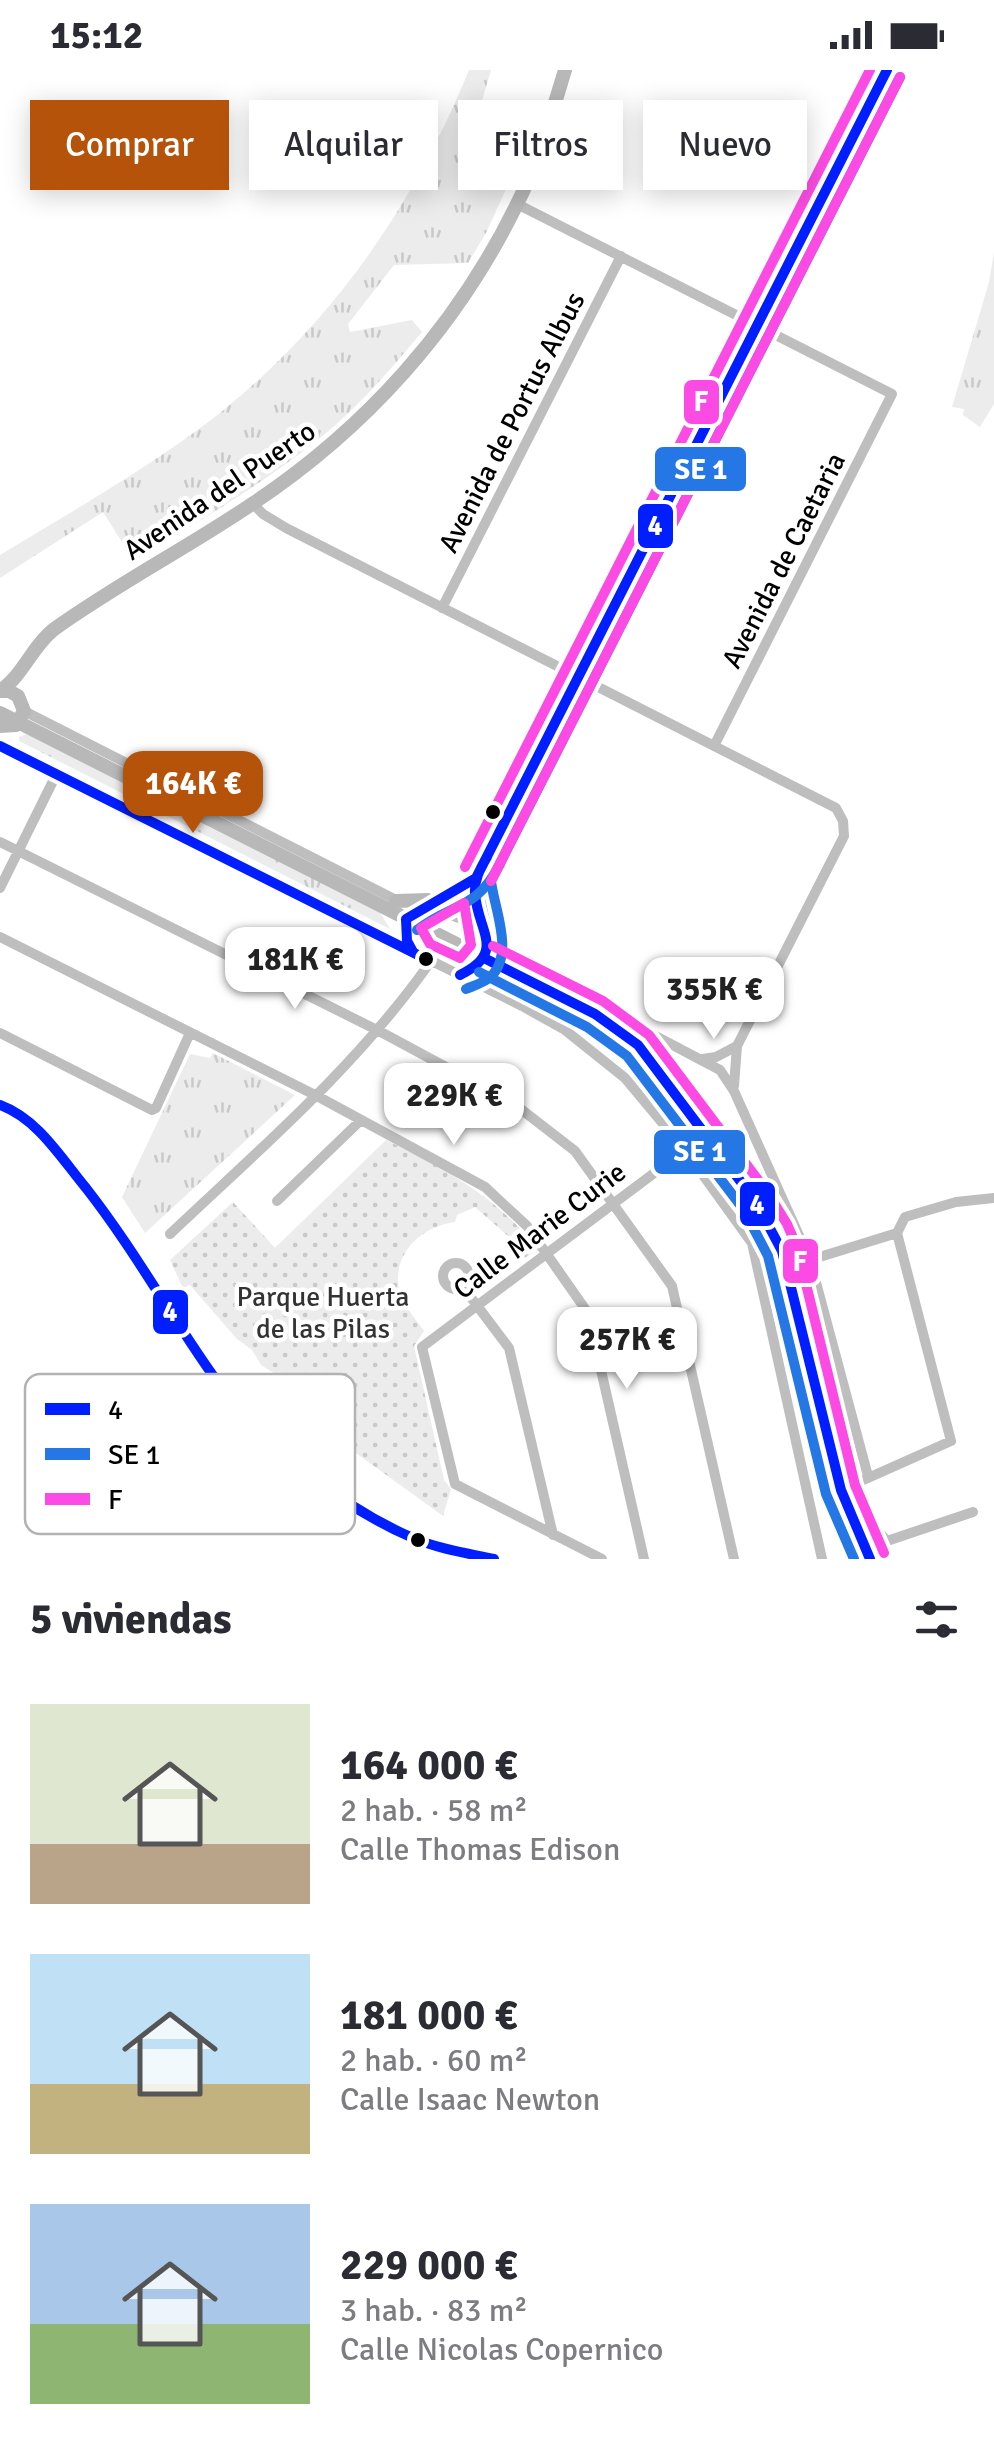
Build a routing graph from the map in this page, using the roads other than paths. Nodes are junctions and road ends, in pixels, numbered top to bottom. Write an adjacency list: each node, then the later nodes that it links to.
1 (565, 70): 3 (street, Avenida del Puerto)
2 (887, 70): 5 (street)
3 (518, 204): 4 (street); 6 (street, Avenida del Puerto)
4 (621, 256): 5 (street); 7 (street, Avenida de Portus Albus)
5 (758, 326): 9 (street); 14 (street, Avenida de Caetaria)
6 (254, 504): 7 (street); 8 (street, Avenida del Puerto)
7 (442, 608): 9 (street)
8 (23, 671): 10 (street, Avenida del Puerto); 12 (street)
9 (578, 677): 14 (street); 19 (street)
10 (0, 691): 12 (street)
11 (0, 713): 12 (street)
12 (15, 717): 15 (street); 22 (street); 24 (street)
13 (0, 746): 15 (street)
14 (714, 746): 34 (street)
15 (18, 752): 16 (street)
16 (57, 773): 18 (street); 27 (street)
17 (0, 842): 18 (street)
18 (18, 852): 20 (street); 31 (street)
19 (476, 878): 21 (street); 26 (street)
20 (0, 888)
21 (453, 893): 22 (street); 23 (street)
22 (396, 902): 23 (street)
23 (426, 906): 24 (street); 26 (street)
24 (406, 919): 27 (street); 28 (street)
25 (0, 938): 33 (street)
26 (487, 942): 28 (street); 35 (street)
27 (413, 952): 29 (street)
28 (486, 959): 30 (street); 52 (street)
29 (431, 961): 30 (street); 31 (street)
30 (460, 975): 40 (street)
31 (379, 1030): 37 (street); 43 (street)
32 (0, 1033): 33 (street)
33 (190, 1033): 37 (street)
34 (737, 1046): 35 (street); 36 (street)
35 (703, 1059): 36 (street)
36 (734, 1091): 47 (street)
37 (317, 1096): 39 (street); 45 (street)
38 (0, 1106): 50 (street)
39 (361, 1120): 42 (street); 46 (street)
40 (685, 1150): 43 (street, Calle Marie Curie); 60 (street)
41 (994, 1198): 44 (street)
42 (277, 1201)
43 (614, 1202): 46 (street, Calle Marie Curie); 59 (street)
44 (898, 1233): 47 (street); 51 (street)
45 (170, 1234)
46 (546, 1253): 49 (street, Calle Marie Curie); 58 (street)
47 (810, 1260): 51 (street)
48 (463, 1287): 49 (street)
49 (476, 1305): 55 (street); 55 (street, Calle Marie Curie)
50 (212, 1374)
51 (868, 1476): 52 (street)
52 (841, 1490): 54 (street); 61 (street)
53 (355, 1505): 56 (street)
54 (973, 1512)
55 (553, 1535): 57 (street)
56 (494, 1559)
57 (602, 1559)
58 (644, 1559)
59 (734, 1559)
60 (822, 1559)
61 (870, 1559)

